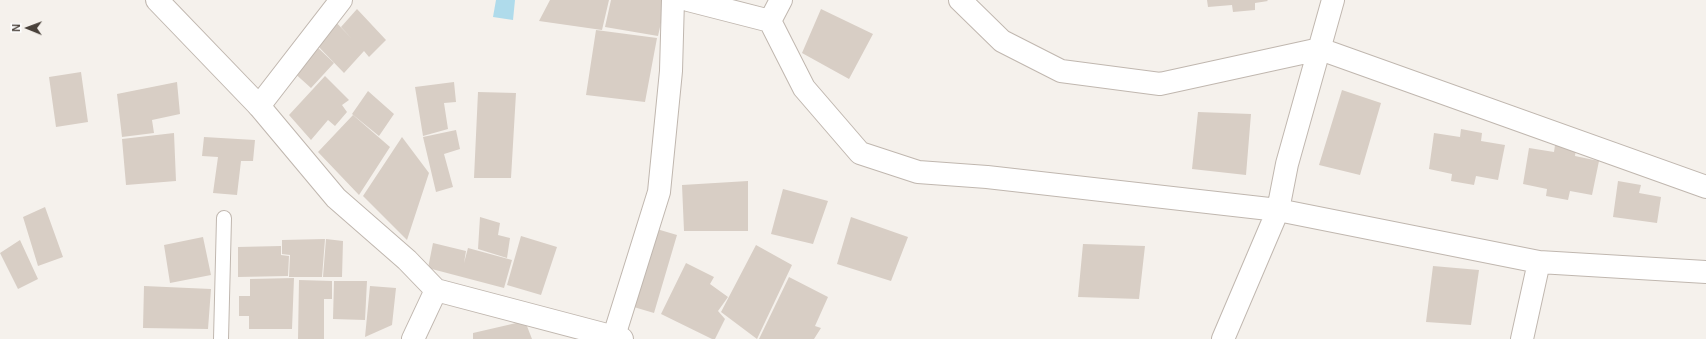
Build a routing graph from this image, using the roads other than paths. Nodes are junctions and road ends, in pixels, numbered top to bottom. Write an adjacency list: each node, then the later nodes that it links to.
1 (157, 0): 10 (street)
2 (341, 0): 10 (street)
3 (673, 0): 17 (street)
4 (688, 0): 8 (street)
5 (781, 0): 8 (street)
6 (960, 0): 9 (street)
7 (1332, 0): 9 (street)
8 (770, 21): 12 (street)
9 (1320, 49): 11 (street); 12 (street)
10 (259, 106): 16 (street)
11 (1706, 186)
12 (1278, 210): 14 (street); 20 (street)
13 (224, 218): 18 (lane)
14 (1540, 262): 15 (street); 21 (street)
15 (1706, 272)
16 (436, 290): 17 (street); 19 (street)
17 (618, 337)
18 (221, 339)
19 (413, 339)
20 (1223, 339)
21 (1522, 339)

